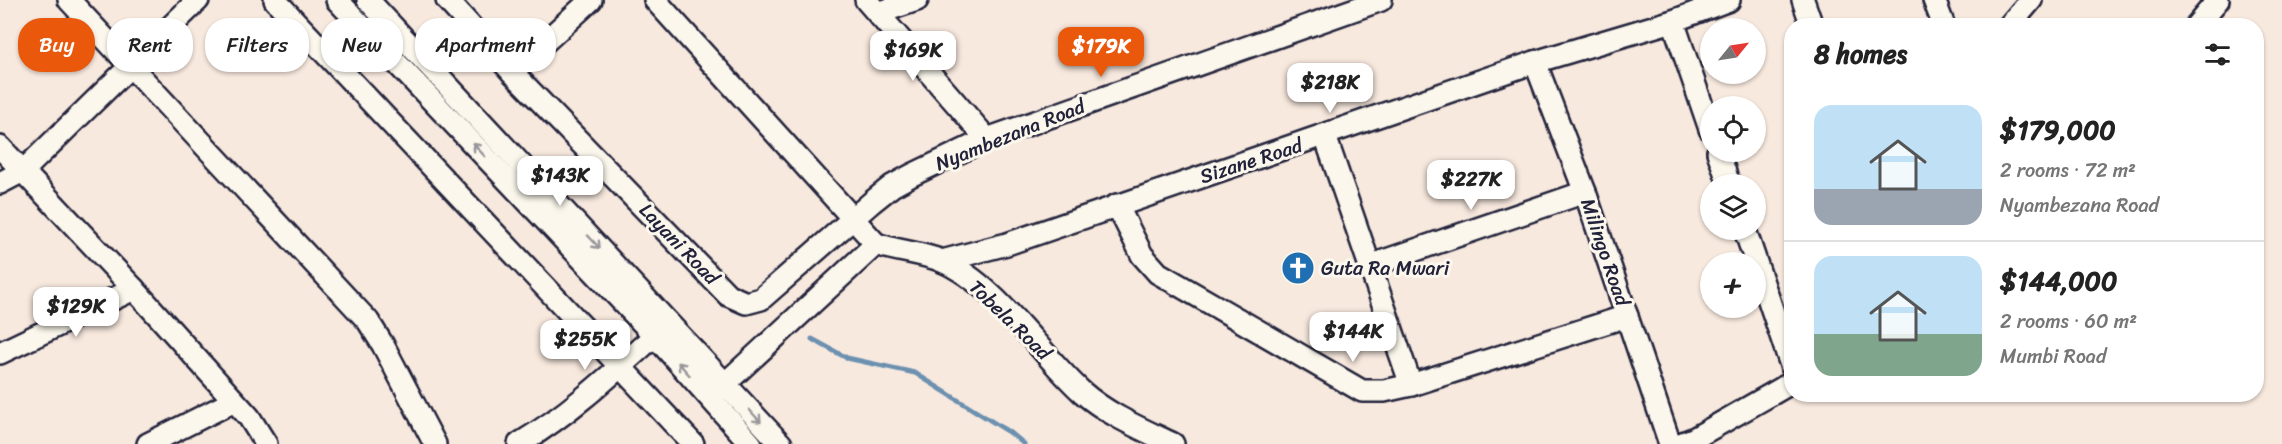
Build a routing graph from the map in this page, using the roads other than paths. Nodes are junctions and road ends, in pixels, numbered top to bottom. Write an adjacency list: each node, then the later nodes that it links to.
1 (69, 0): 25 (street)
2 (198, 0): 17 (street)
3 (275, 0): 48 (street)
4 (337, 0): 45 (street, one-way to 4)
5 (368, 0): 45 (street, one-way to 45)
6 (447, 0): 18 (street, Layani Road)
7 (591, 0): 24 (street)
8 (655, 0): 38 (street)
9 (917, 0): 16 (street)
10 (1381, 0): 32 (street, Nyambezana Road)
11 (1729, 0): 23 (street, Sizane Road)
12 (1803, 0): 19 (street)
13 (1934, 0): 20 (street)
14 (2031, 0): 21 (street)
15 (2218, 0): 22 (street)
16 (872, 6): 32 (street)
17 (180, 18)
18 (463, 18)
19 (1809, 18)
20 (1941, 18)
21 (2016, 18)
22 (2203, 18)
23 (1673, 21): 26 (street, Sizane Road); 30 (street)
24 (556, 32)
25 (107, 40)
26 (1535, 62): 31 (street, Sizane Road); 36 (street, Milingo Road)
27 (126, 72): 34 (street)
28 (138, 72): 56 (street)
29 (512, 72): 38 (street, Layani Road)
30 (1700, 100)
31 (1325, 136): 37 (street, Sizane Road); 42 (street)
32 (987, 139): 38 (street, Nyambezana Road)
33 (0, 147): 34 (street)
34 (23, 171): 35 (street); 43 (street)
35 (0, 183)
36 (1585, 192): 42 (street); 44 (street, Milingo Road)
37 (1117, 205): 41 (street, Sizane Road); 50 (street)
38 (854, 217): 40 (street)
39 (1748, 240): 46 (street)
40 (876, 244): 41 (street, Tobela Road); 49 (street)
41 (942, 261): 61 (street, Tobela Road)
42 (1369, 266): 50 (street)
43 (135, 289): 47 (street); 53 (street)
44 (1627, 316): 50 (street); 62 (street, Milingo Road)
45 (661, 329): 48 (street); 49 (street); 52 (street, one-way to 45)
46 (1784, 344)
47 (0, 353)
48 (621, 365): 57 (street); 58 (street)
49 (726, 384): 52 (street); 60 (street, one-way to 60)
50 (1411, 385)
51 (1784, 387): 63 (street)
52 (709, 399): 59 (street)
53 (234, 401): 54 (street); 55 (street)
54 (148, 444)
55 (266, 444)
56 (435, 444)
57 (519, 444)
58 (693, 444)
59 (751, 444)
60 (781, 444)
61 (1173, 444)
62 (1670, 444)
63 (1680, 444)

